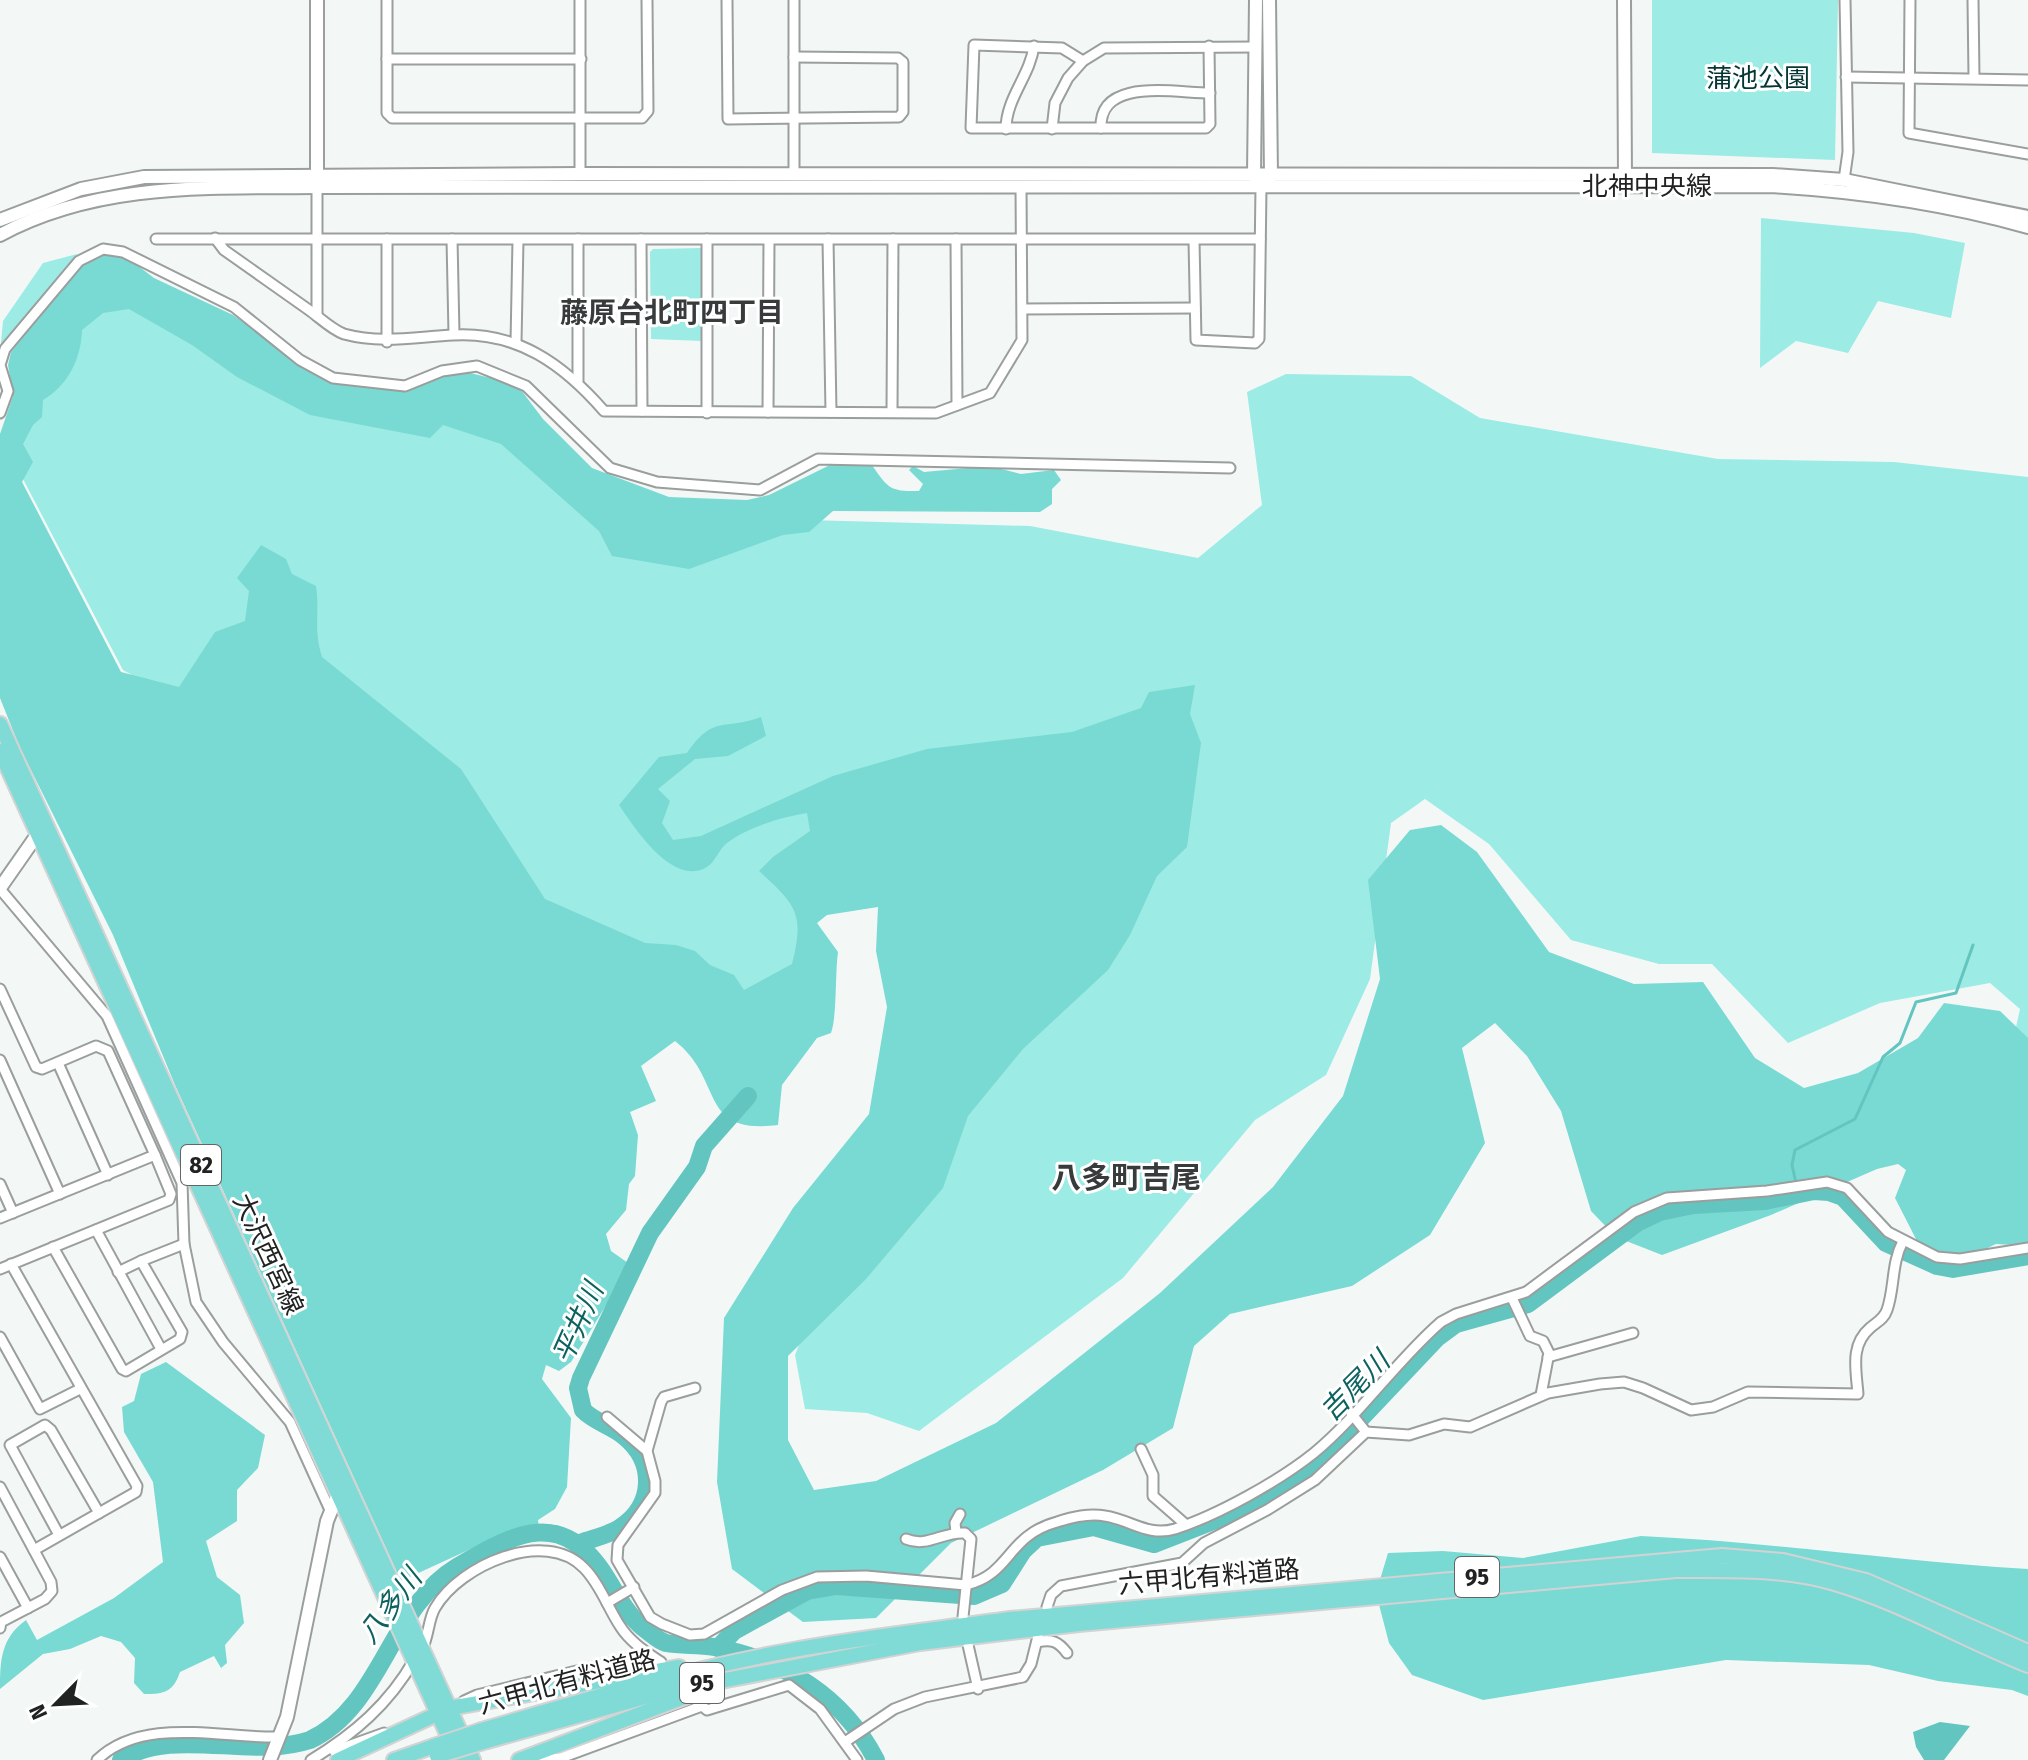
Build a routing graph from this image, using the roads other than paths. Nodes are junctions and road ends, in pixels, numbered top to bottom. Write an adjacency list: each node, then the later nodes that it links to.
1 (317, 0): 37 (street)
2 (387, 0): 17 (street)
3 (580, 0): 18 (street)
4 (647, 0): 26 (street)
5 (727, 0): 25 (street)
6 (794, 0): 16 (street)
7 (1256, 0): 15 (street)
8 (1269, 0): 34 (street)
9 (1624, 0): 35 (street)
10 (1845, 0): 20 (street)
11 (1910, 0): 22 (street)
12 (1973, 0): 21 (street)
13 (1034, 46): 19 (street); 28 (street); 28 (street)
14 (1209, 46): 15 (street); 19 (street); 24 (street)
15 (1255, 47): 33 (street)
16 (794, 57): 25 (street); 25 (street)
17 (387, 59): 18 (street); 26 (street)
18 (581, 59): 26 (street)
19 (1083, 61): 29 (street)
20 (1846, 77): 22 (street); 36 (street)
21 (1974, 77): 22 (street); 23 (street)
22 (1910, 79): 30 (street)
23 (2028, 80)
24 (1210, 93): 27 (street); 27 (street)
25 (794, 118): 32 (street)
26 (581, 119): 31 (street)
27 (1101, 128): 29 (street)
28 (1006, 129): 29 (street)
29 (1052, 129)
30 (2028, 154)
31 (580, 174): 32 (street); 37 (street)
32 (794, 175): 33 (street)
33 (1254, 175): 34 (street); 39 (street)
34 (1271, 176): 35 (street); 39 (street)
35 (1625, 179): 36 (street, 北神中央線); 39 (street, 北神中央線); 42 (street, 北神中央線)
36 (1844, 180): 40 (street, 北神中央線)
37 (317, 181): 38 (street, 北神中央線); 41 (street); 43 (street); 45 (street)
38 (1021, 186): 39 (street, 北神中央線); 58 (street)
39 (1261, 187): 55 (street)
40 (2028, 217)
41 (0, 220)
42 (2028, 227)
43 (0, 235)
44 (215, 238): 45 (street); 46 (street); 62 (street)
45 (318, 238): 47 (street); 62 (street)
46 (156, 239)
47 (387, 239): 48 (street); 64 (street)
48 (452, 239): 56 (street); 63 (street)
49 (578, 239): 50 (street); 56 (street); 66 (street)
50 (641, 239): 51 (street); 68 (street)
51 (707, 239): 57 (street); 73 (street)
52 (828, 239): 53 (street); 57 (street); 70 (street)
53 (893, 239): 54 (street); 71 (street)
54 (956, 239): 58 (street); 67 (street)
55 (1260, 239): 59 (street); 60 (street)
56 (518, 240): 65 (street)
57 (769, 240): 69 (street)
58 (1023, 240): 59 (street); 61 (street)
59 (1194, 240): 60 (street)
60 (1195, 308): 61 (street)
61 (1023, 309): 67 (street)
62 (317, 316): 64 (street)
63 (454, 334): 64 (street); 65 (street)
64 (387, 342)
65 (516, 343): 66 (street)
66 (578, 381): 68 (street)
67 (957, 405): 71 (street)
68 (642, 411): 73 (street)
69 (768, 412): 70 (street); 73 (street)
70 (831, 412): 71 (street)
71 (892, 412)
72 (0, 413): 74 (street)
73 (707, 413)
74 (1230, 468)
75 (0, 724): 77 (main road, 大沢西宮線 / 82)
76 (0, 751): 77 (main road, 大沢西宮線 / 82)
77 (43, 832): 78 (street); 111 (main road, 大沢西宮線 / 82); 126 (main road, 大沢西宮線 / 82)
78 (0, 889): 90 (street)
79 (0, 989): 81 (street)
80 (0, 1060): 85 (street)
81 (58, 1063): 82 (street); 83 (street)
82 (155, 1155): 83 (street); 88 (street)
83 (108, 1175): 85 (street)
84 (0, 1184): 86 (street)
85 (60, 1194): 86 (street)
86 (13, 1213): 87 (street)
87 (0, 1218)
88 (96, 1230): 91 (street); 96 (street)
89 (1902, 1243): 92 (street); 97 (street); 104 (street)
90 (184, 1244): 93 (street); 112 (street)
91 (53, 1247): 94 (street); 100 (street)
92 (2028, 1248)
93 (141, 1261): 96 (street); 100 (street)
94 (11, 1264): 95 (street); 103 (street)
95 (0, 1269)
96 (118, 1272): 100 (street)
97 (1512, 1298): 101 (street); 105 (street)
98 (1633, 1333): 101 (street)
99 (0, 1337): 103 (street)
100 (161, 1349)
101 (1548, 1357): 104 (street)
102 (695, 1388): 109 (street)
103 (80, 1389): 113 (street)
104 (1541, 1395): 107 (street)
105 (1353, 1415): 107 (street); 115 (street)
106 (607, 1417): 109 (street)
107 (1365, 1429): 124 (street)
108 (1141, 1449): 115 (street)
109 (647, 1451): 122 (street)
110 (0, 1487): 119 (street)
111 (338, 1494): 112 (street); 126 (main road, 大沢西宮線 / 82)
112 (330, 1510): 142 (street)
113 (99, 1513): 117 (street); 117 (street)
114 (960, 1514): 116 (street)
115 (1185, 1524): 121 (street)
116 (956, 1532): 118 (street); 121 (street)
117 (59, 1535): 119 (street)
118 (906, 1539)
119 (34, 1550): 125 (street)
120 (0, 1557): 125 (street)
121 (965, 1587): 122 (street); 127 (street)
122 (632, 1588): 123 (street)
123 (608, 1602): 130 (street); 133 (street)
124 (1047, 1607)
125 (28, 1608): 128 (street)
126 (399, 1612): 133 (main road, 大沢西宮線 / 82)
127 (963, 1617)
128 (0, 1628)
129 (968, 1645): 138 (street)
130 (644, 1651): 135 (street); 139 (street)
131 (2028, 1652): 134 (main road, 六甲北有料道路 / 95)
132 (1067, 1653): 138 (street)
133 (416, 1654): 139 (main road, 大沢西宮線 / 82); 147 (street)
134 (745, 1660): 139 (main road); 141 (main road, 六甲北有料道路 / 95)
135 (661, 1662)
136 (796, 1664): 137 (main road, 六甲北有料道路 / 95); 141 (main road, 六甲北有料道路 / 95); 152 (main road)
137 (2028, 1665)
138 (978, 1689): 143 (street)
139 (444, 1711): 140 (main road); 150 (main road, 大沢西宮線 / 82); 151 (main road, 大沢西宮線 / 82)
140 (407, 1728): 147 (street); 148 (main road)
141 (485, 1736): 144 (main road, 六甲北有料道路 / 95, bridge)
142 (280, 1737): 145 (street); 146 (street)
143 (848, 1741): 153 (street); 154 (street)
144 (433, 1754): 149 (main road, 六甲北有料道路 / 95)
145 (97, 1760)
146 (270, 1760)
147 (311, 1760)
148 (338, 1760)
149 (394, 1760)
150 (459, 1760)
151 (473, 1760)
152 (519, 1760)
153 (540, 1760)
154 (857, 1760)

